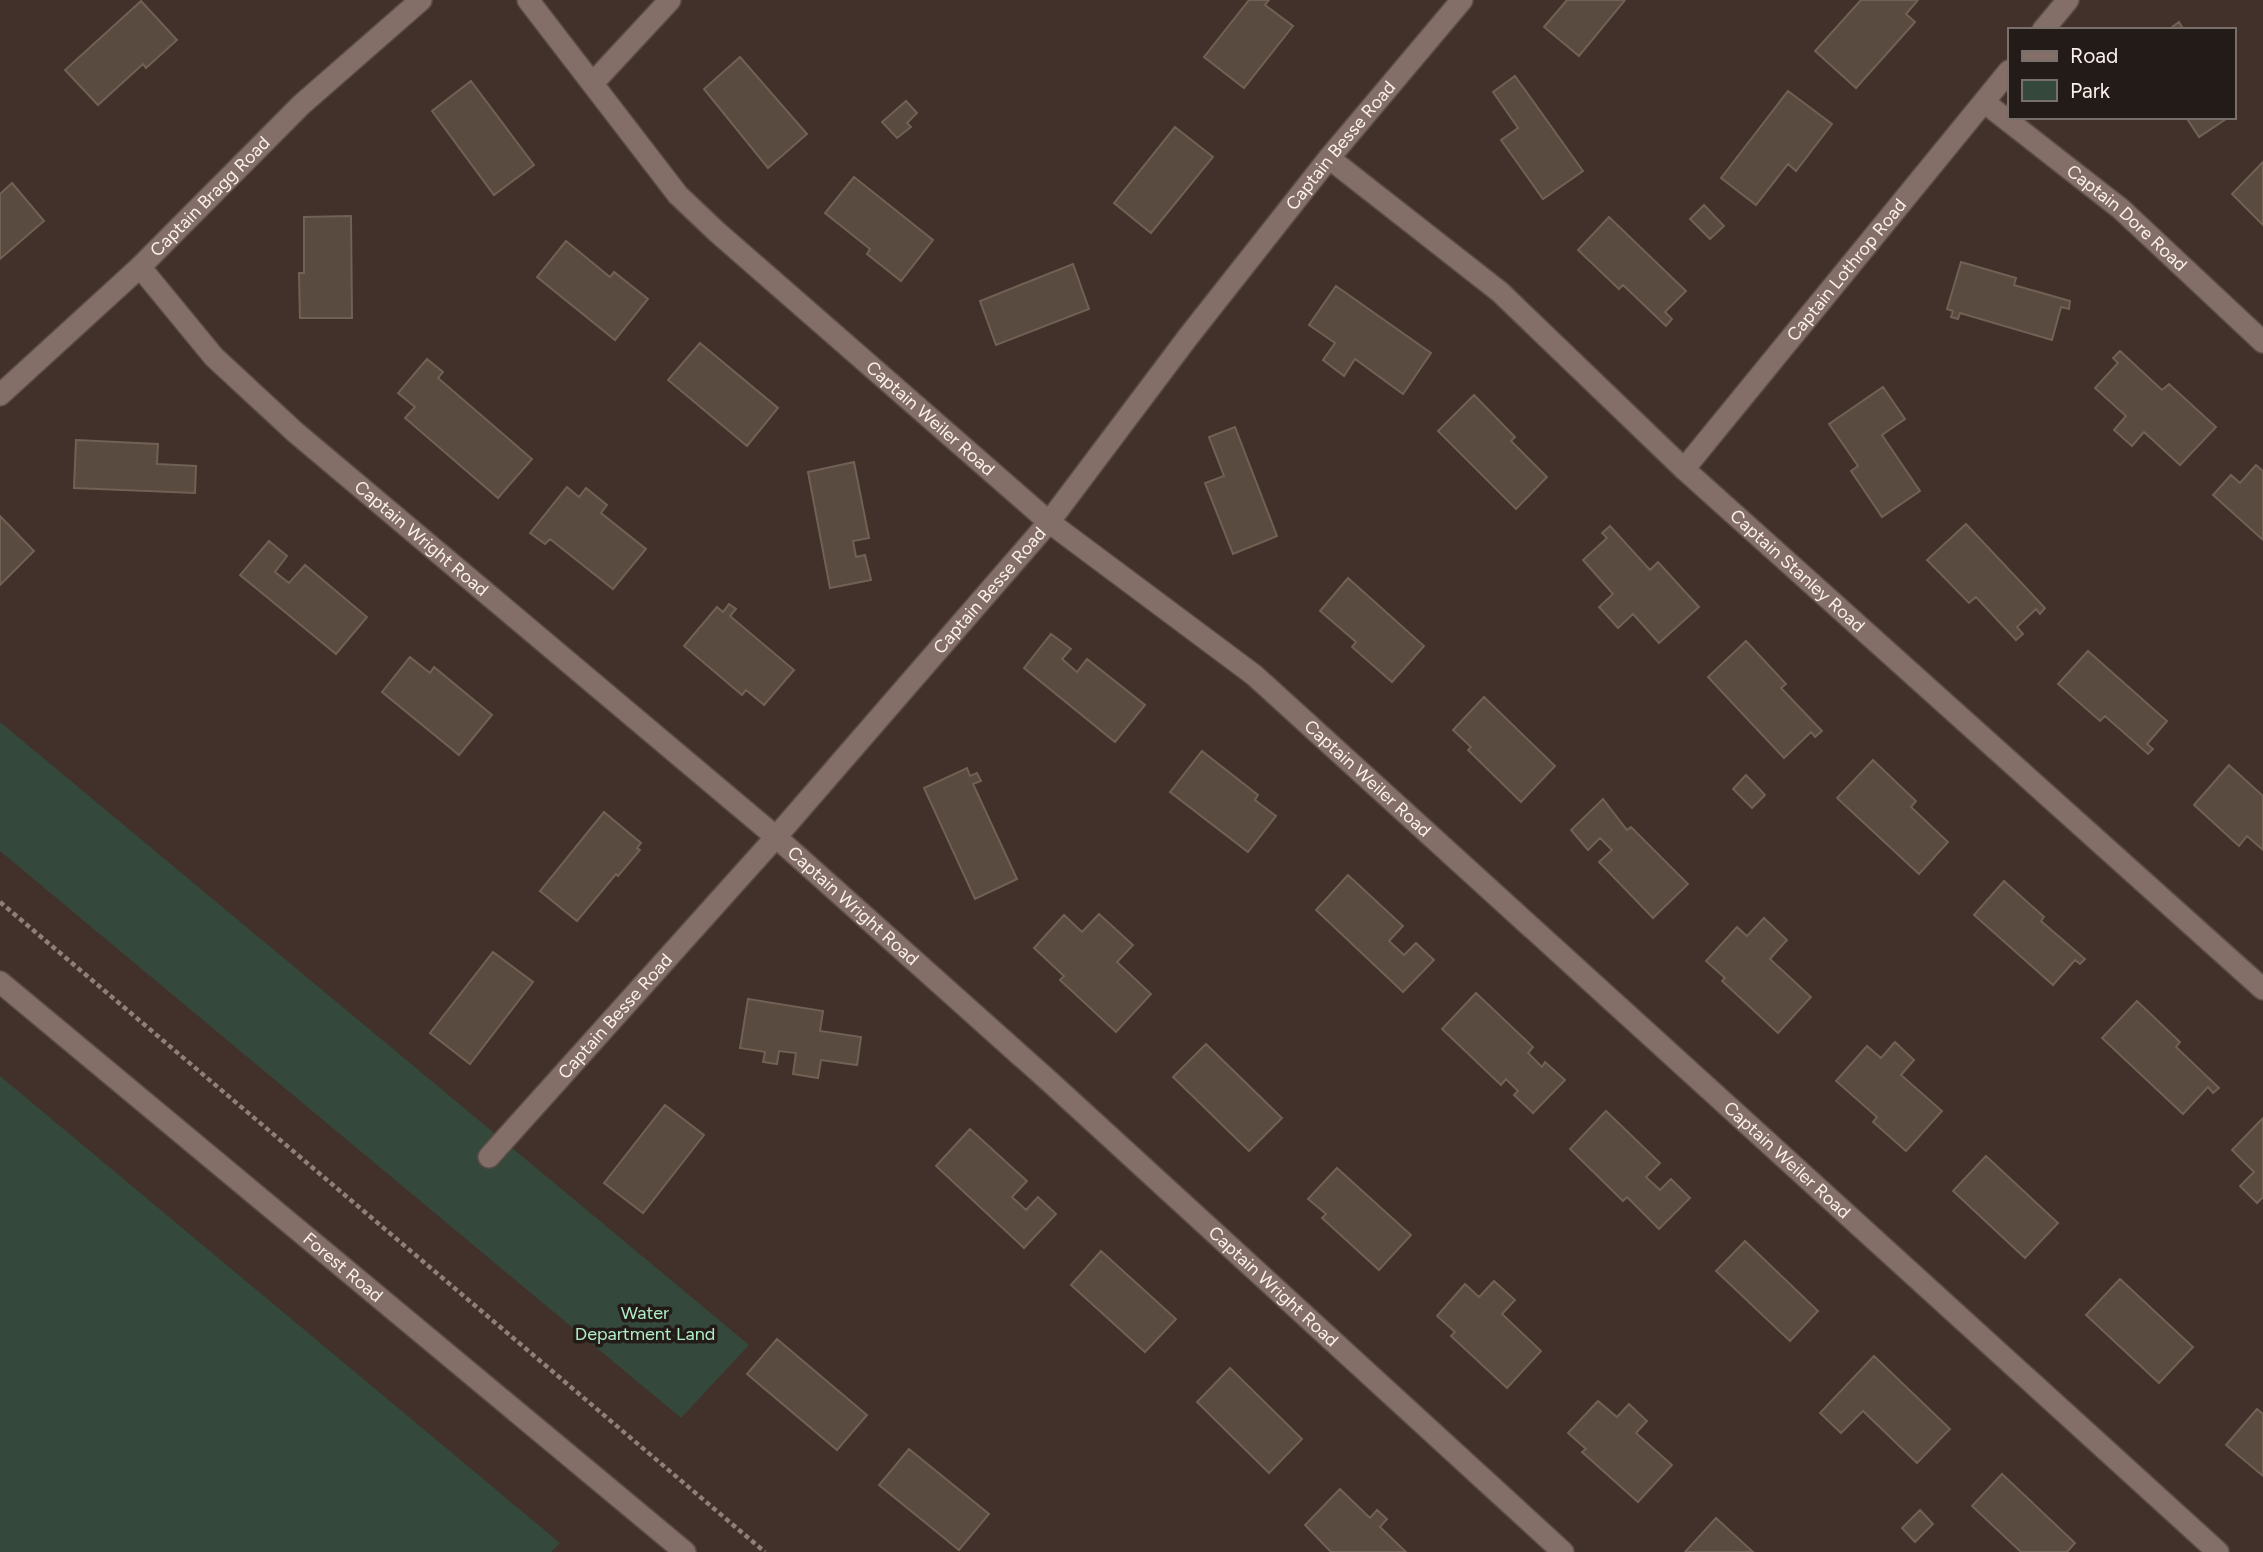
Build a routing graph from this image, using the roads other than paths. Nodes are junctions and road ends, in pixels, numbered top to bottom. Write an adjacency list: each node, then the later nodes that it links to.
1 (421, 0): 11 (street, Captain Bragg Road)
2 (528, 0): 8 (street, Captain Weiler Road)
3 (670, 0): 8 (street)
4 (1462, 0): 10 (street, Captain Besse Road)
5 (2068, 0): 6 (street)
6 (2045, 28)
7 (2008, 72): 9 (street, Captain Lothrop Road)
8 (593, 83): 15 (street, Captain Weiler Road)
9 (1984, 102): 12 (street, Captain Dore Road); 14 (street, Captain Lothrop Road)
10 (1329, 158): 14 (street, Captain Stanley Road); 15 (street, Captain Besse Road)
11 (140, 267): 13 (street, Captain Bragg Road); 16 (street, Captain Wright Road)
12 (2263, 342)
13 (0, 395)
14 (1684, 468): 18 (street, Captain Stanley Road)
15 (1049, 522): 16 (street, Captain Besse Road); 22 (street, Captain Weiler Road)
16 (776, 837): 19 (street, Captain Besse Road); 21 (street, Captain Wright Road)
17 (0, 982): 20 (street, Forest Road)
18 (2263, 989)
19 (489, 1157)
20 (685, 1552)
21 (1563, 1552)
22 (2218, 1552)

